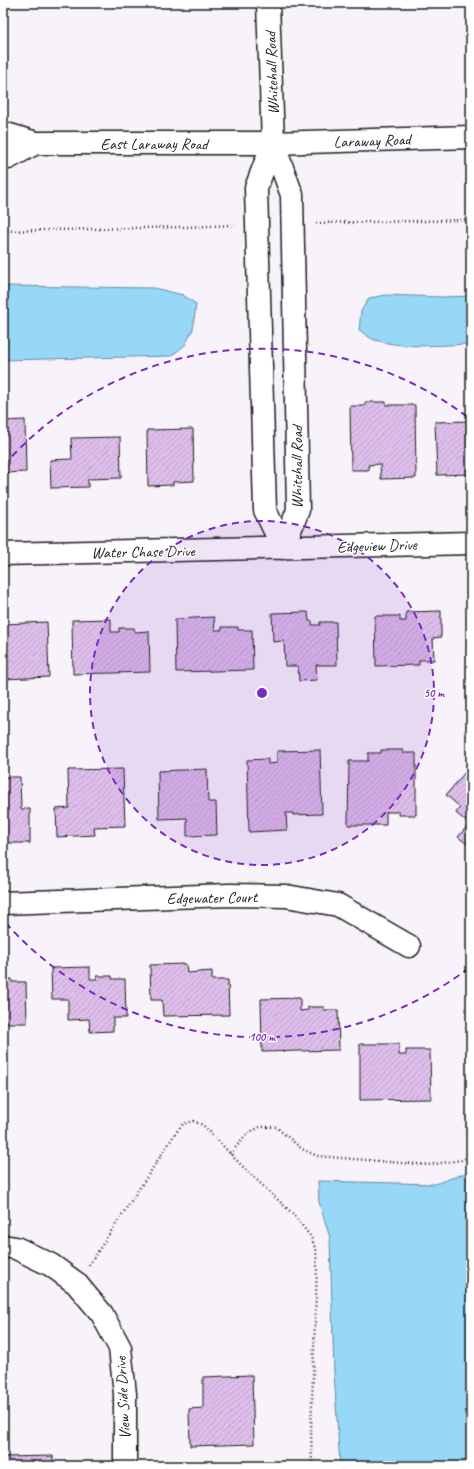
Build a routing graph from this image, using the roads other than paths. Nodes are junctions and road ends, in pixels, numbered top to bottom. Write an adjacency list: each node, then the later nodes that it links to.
1 (268, 3): 5 (street, Whitehall Road)
2 (3, 133): 4 (street, East Laraway Road)
3 (471, 137): 5 (street, Laraway Road)
4 (36, 143): 5 (street, East Laraway Road); 6 (street, East Laraway Road)
5 (273, 143): 8 (street, Whitehall Road); 8 (street, Whitehall Road)
6 (3, 158)
7 (471, 543): 8 (street, Edgeview Drive)
8 (283, 548): 9 (street, Water Chase Drive)
9 (3, 554)
10 (3, 903): 11 (street, Edgewater Court)
11 (409, 946)
12 (3, 1246): 13 (street, View Side Drive)
13 (125, 1466)

